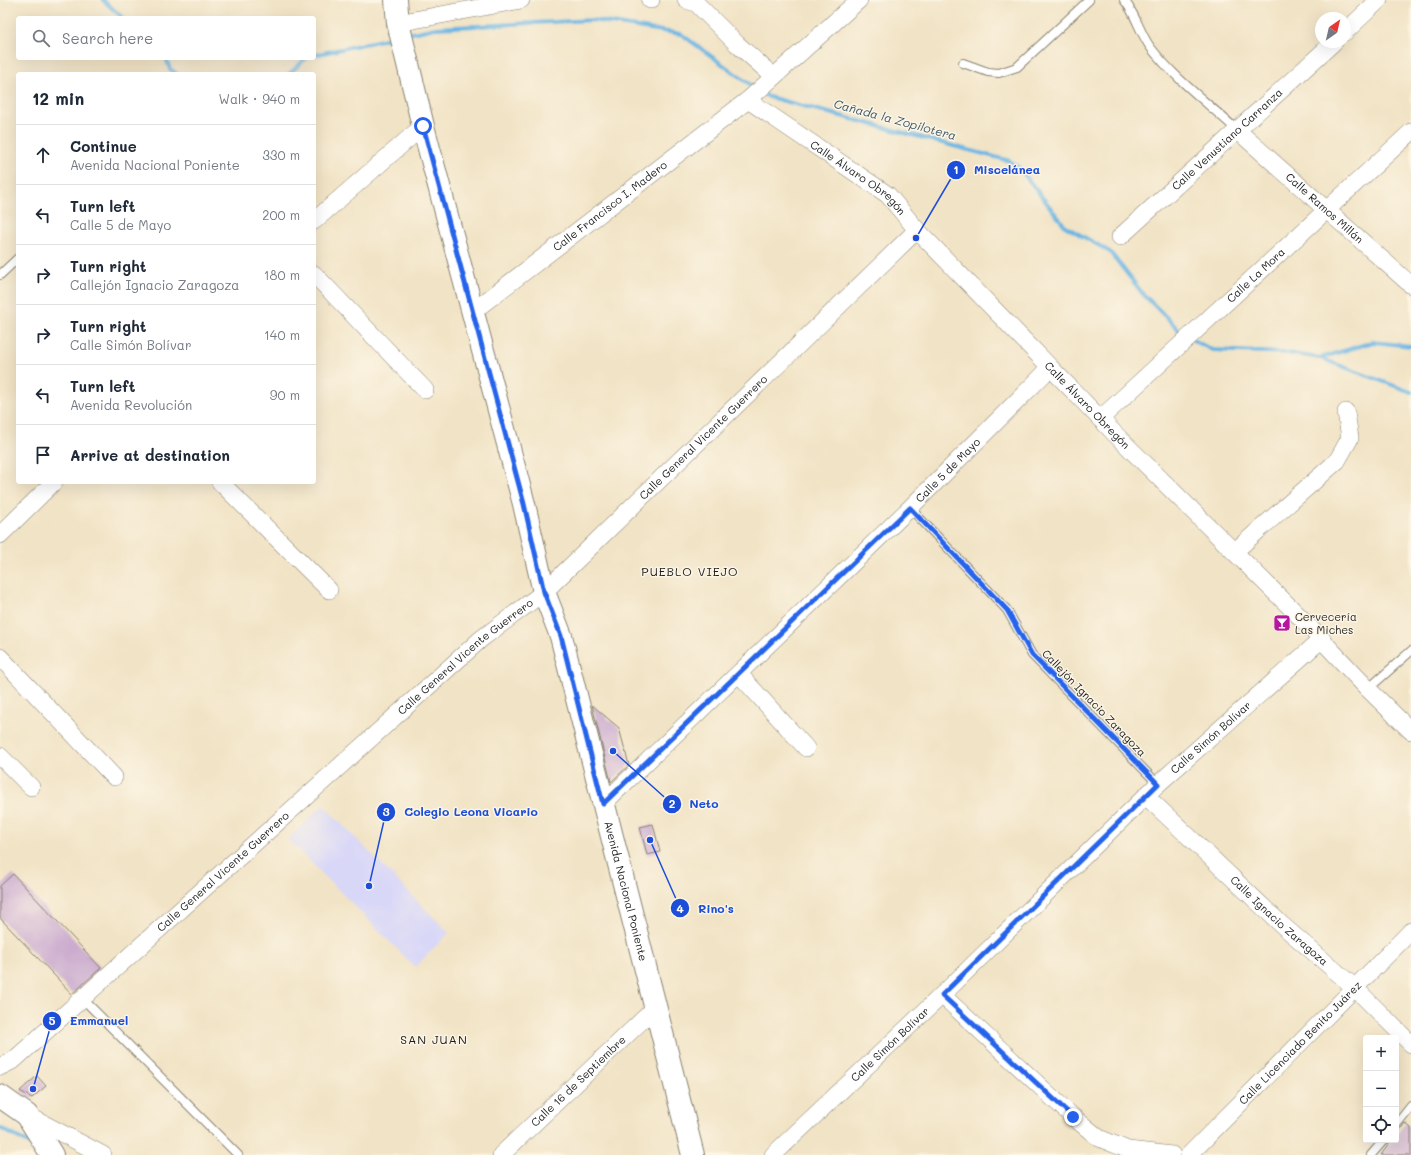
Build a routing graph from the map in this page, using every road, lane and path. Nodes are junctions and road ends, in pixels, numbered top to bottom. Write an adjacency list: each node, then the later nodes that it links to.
1 (396, 0): 8 (street, Avenida Nacional Poniente)
2 (521, 0): 8 (street)
3 (686, 0): 12 (street)
4 (859, 0): 12 (street)
5 (1089, 0): 11 (lane)
6 (1124, 0): 15 (lane)
7 (1379, 0): 9 (street)
8 (398, 23): 14 (street, Avenida Nacional Poniente)
9 (1351, 26)
10 (1328, 48): 15 (street, Calle Venustiano Carranza)
11 (963, 63)
12 (773, 76): 13 (street, Calle Francisco I. Madero)
13 (748, 100): 19 (street, Calle Álvaro Obregón); 25 (street, Calle Francisco I. Madero)
14 (423, 126): 18 (street); 25 (street, Avenida Nacional Poniente)
15 (1238, 131): 17 (street, Calle Ramos Millán); 20 (street, Calle Venustiano Carranza)
16 (1411, 132): 17 (street, Calle La Mora)
17 (1327, 211): 24 (street, Calle Ramos Millán); 29 (street, Calle La Mora)
18 (316, 219)
19 (917, 230): 26 (street, Calle Álvaro Obregón); 36 (street, Calle General Vicente Guerrero)
20 (1120, 237)
21 (16, 260): 22 (lane)
22 (0, 275)
23 (316, 276): 27 (street)
24 (1411, 285)
25 (472, 312): 36 (street, Avenida Nacional Poniente)
26 (1050, 368): 29 (street, Calle Álvaro Obregón); 32 (street, Calle 5 de Mayo)
27 (425, 390)
28 (1346, 412): 34 (street)
29 (1100, 419): 34 (street, Calle Álvaro Obregón)
30 (52, 484): 33 (street)
31 (222, 484): 35 (street)
32 (910, 508): 40 (street, Calle 5 de Mayo); 47 (lane, Callejón Ignacio Zaragoza)
33 (0, 535)
34 (1234, 552): 37 (street, Calle Álvaro Obregón)
35 (329, 590)
36 (544, 592): 48 (street, Avenida Nacional Poniente); 52 (street, Calle General Vicente Guerrero)
37 (1322, 639): 41 (street, Calle Álvaro Obregón); 47 (street, Calle Simón Bolívar)
38 (1411, 651): 41 (lane)
39 (0, 657): 45 (street)
40 (739, 674): 43 (street); 48 (street, Calle 5 de Mayo)
41 (1368, 689): 42 (street, Calle Álvaro Obregón)
42 (1411, 731)
43 (806, 748)
44 (0, 756): 46 (street)
45 (114, 777)
46 (31, 787)
47 (1153, 790): 50 (street, Calle Ignacio Zaragoza); 51 (street, Calle Simón Bolívar)
48 (603, 804): 53 (street, Avenida Nacional Poniente)
49 (1411, 930): 50 (street, Calle Licenciado Benito Juárez)
50 (1354, 987): 54 (street, Calle Ignacio Zaragoza); 68 (street, Calle Licenciado Benito Juárez)
51 (942, 995): 66 (street, Calle Simón Bolívar); 67 (street)
52 (83, 999): 55 (street, Calle General Vicente Guerrero); 63 (lane)
53 (656, 1007): 64 (street, Calle 16 de Septiembre); 65 (street, Avenida Nacional Poniente)
54 (1411, 1044)
55 (0, 1067)
56 (0, 1096): 58 (street)
57 (1411, 1106): 59 (lane)
58 (27, 1115): 61 (street); 62 (street)
59 (1399, 1121)
60 (1382, 1143): 69 (lane)
61 (52, 1155)
62 (103, 1155)
63 (238, 1155)
64 (501, 1155)
65 (693, 1155)
66 (773, 1155)
67 (1172, 1155)
68 (1189, 1155)
69 (1372, 1155)

